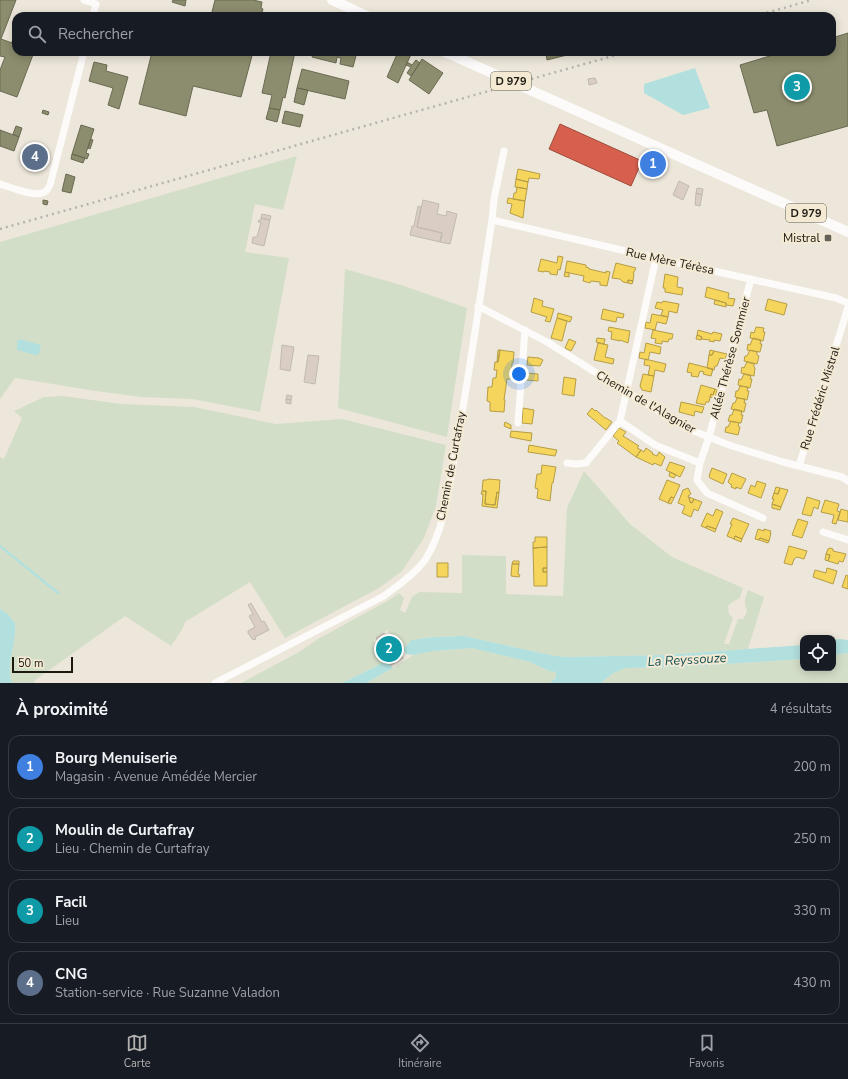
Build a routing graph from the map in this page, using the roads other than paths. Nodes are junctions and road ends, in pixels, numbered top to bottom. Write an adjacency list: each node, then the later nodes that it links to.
1 (84, 0): 3 (street)
2 (332, 0): 4 (main road)
3 (94, 12)
4 (358, 12)
5 (83, 56): 8 (street)
6 (455, 56): 10 (main road, D 979)
7 (504, 151): 9 (street, Chemin de Curtafray)
8 (0, 184)
9 (492, 220): 11 (street, Rue Mère Térèsa); 14 (street, Chemin de Curtafray)
10 (846, 233)
11 (656, 258): 12 (street, Rue Mère Térèsa); 17 (street)
12 (751, 279): 13 (street, Rue Mère Térèsa); 20 (street, Allée Thérèse Sommier)
13 (848, 303)
14 (478, 306): 16 (street, Chemin de l'Alagnier); 28 (street, Chemin de Curtafray)
15 (848, 307): 23 (street, Rue Frédéric Mistral)
16 (525, 330): 17 (street, Chemin de l'Alagnier); 19 (street)
17 (627, 392): 18 (street); 20 (street, Chemin de l'Alagnier)
18 (620, 420): 21 (street); 22 (street)
19 (518, 423)
20 (709, 437): 22 (street, Allée Thérèse Sommier); 23 (street, Chemin de l'Alagnier)
21 (567, 463)
22 (700, 463): 25 (street, Allée Thérèse Sommier)
23 (799, 466): 24 (street, Chemin de l'Alagnier)
24 (848, 481)
25 (763, 518)
26 (823, 532): 27 (street)
27 (848, 540)
28 (215, 683)

